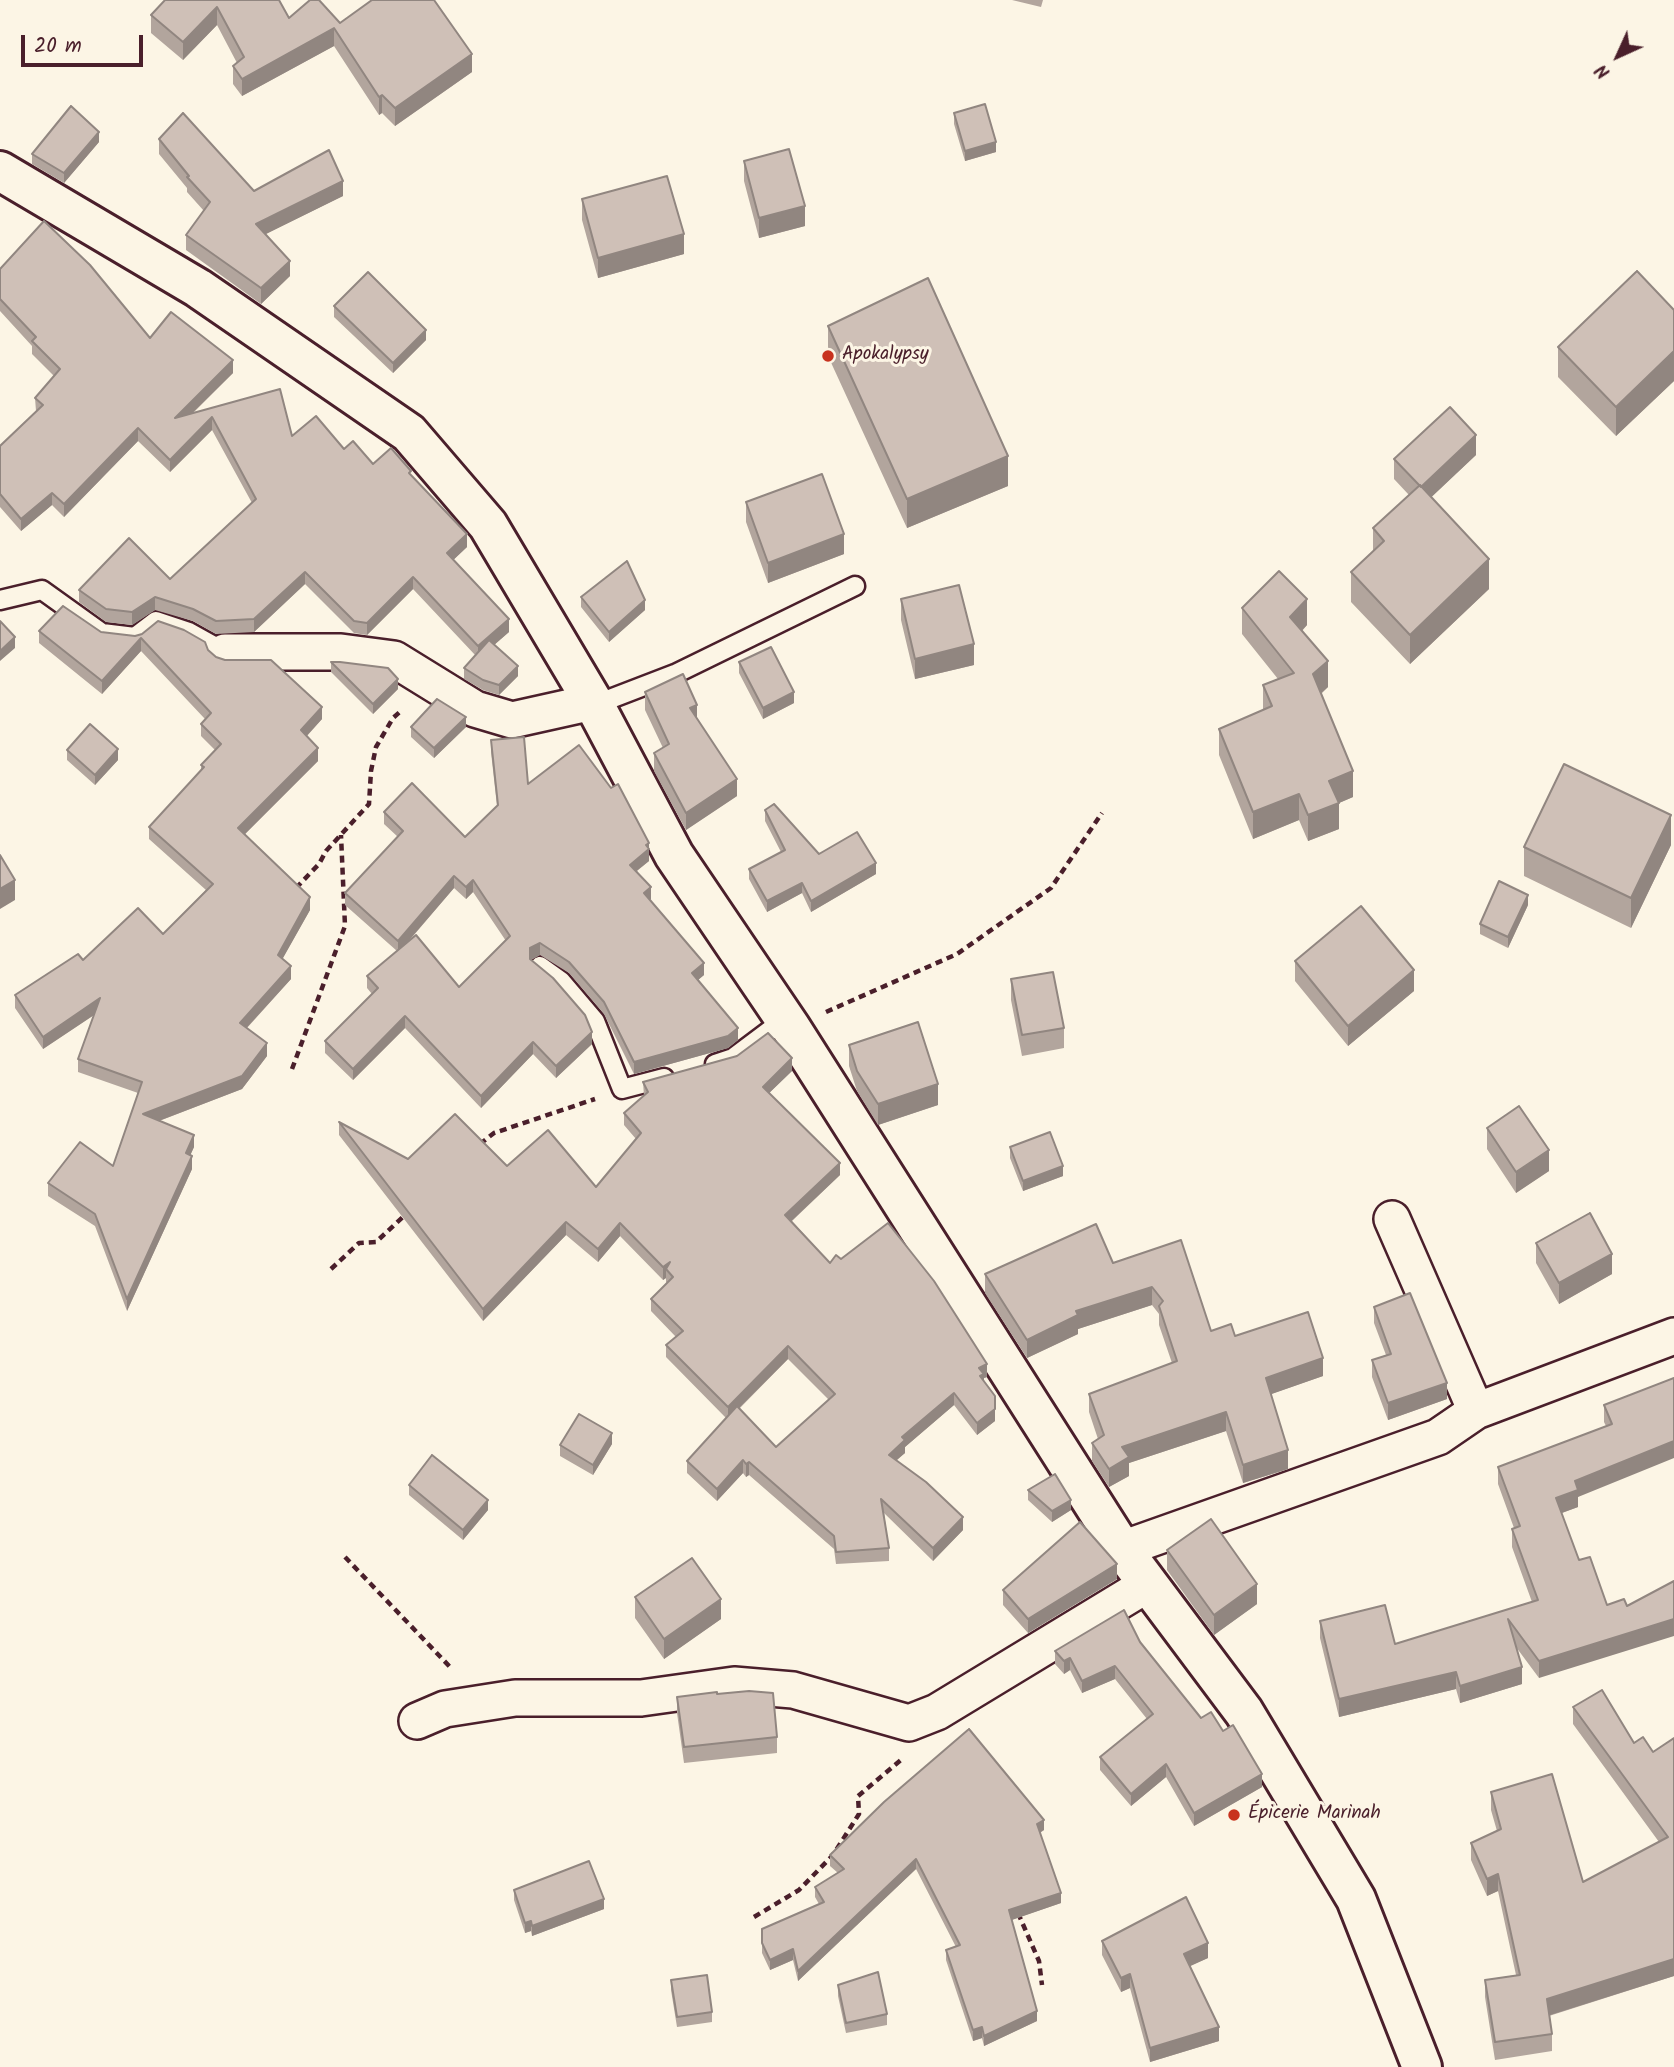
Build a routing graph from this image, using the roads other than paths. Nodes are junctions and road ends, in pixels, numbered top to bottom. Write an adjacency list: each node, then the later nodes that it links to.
1 (0, 171): 5 (street)
2 (855, 586): 5 (lane)
3 (0, 600): 4 (lane)
4 (225, 652): 5 (street)
5 (593, 702): 7 (street)
6 (540, 966): 9 (lane)
7 (788, 1024): 8 (lane); 13 (street)
8 (699, 1068)
9 (677, 1074)
10 (1392, 1219): 12 (street)
11 (1674, 1336): 12 (street)
12 (1476, 1411): 13 (street)
13 (1122, 1549): 14 (street)
14 (1148, 1584): 15 (street); 16 (street)
15 (417, 1721)
16 (1422, 2067)

